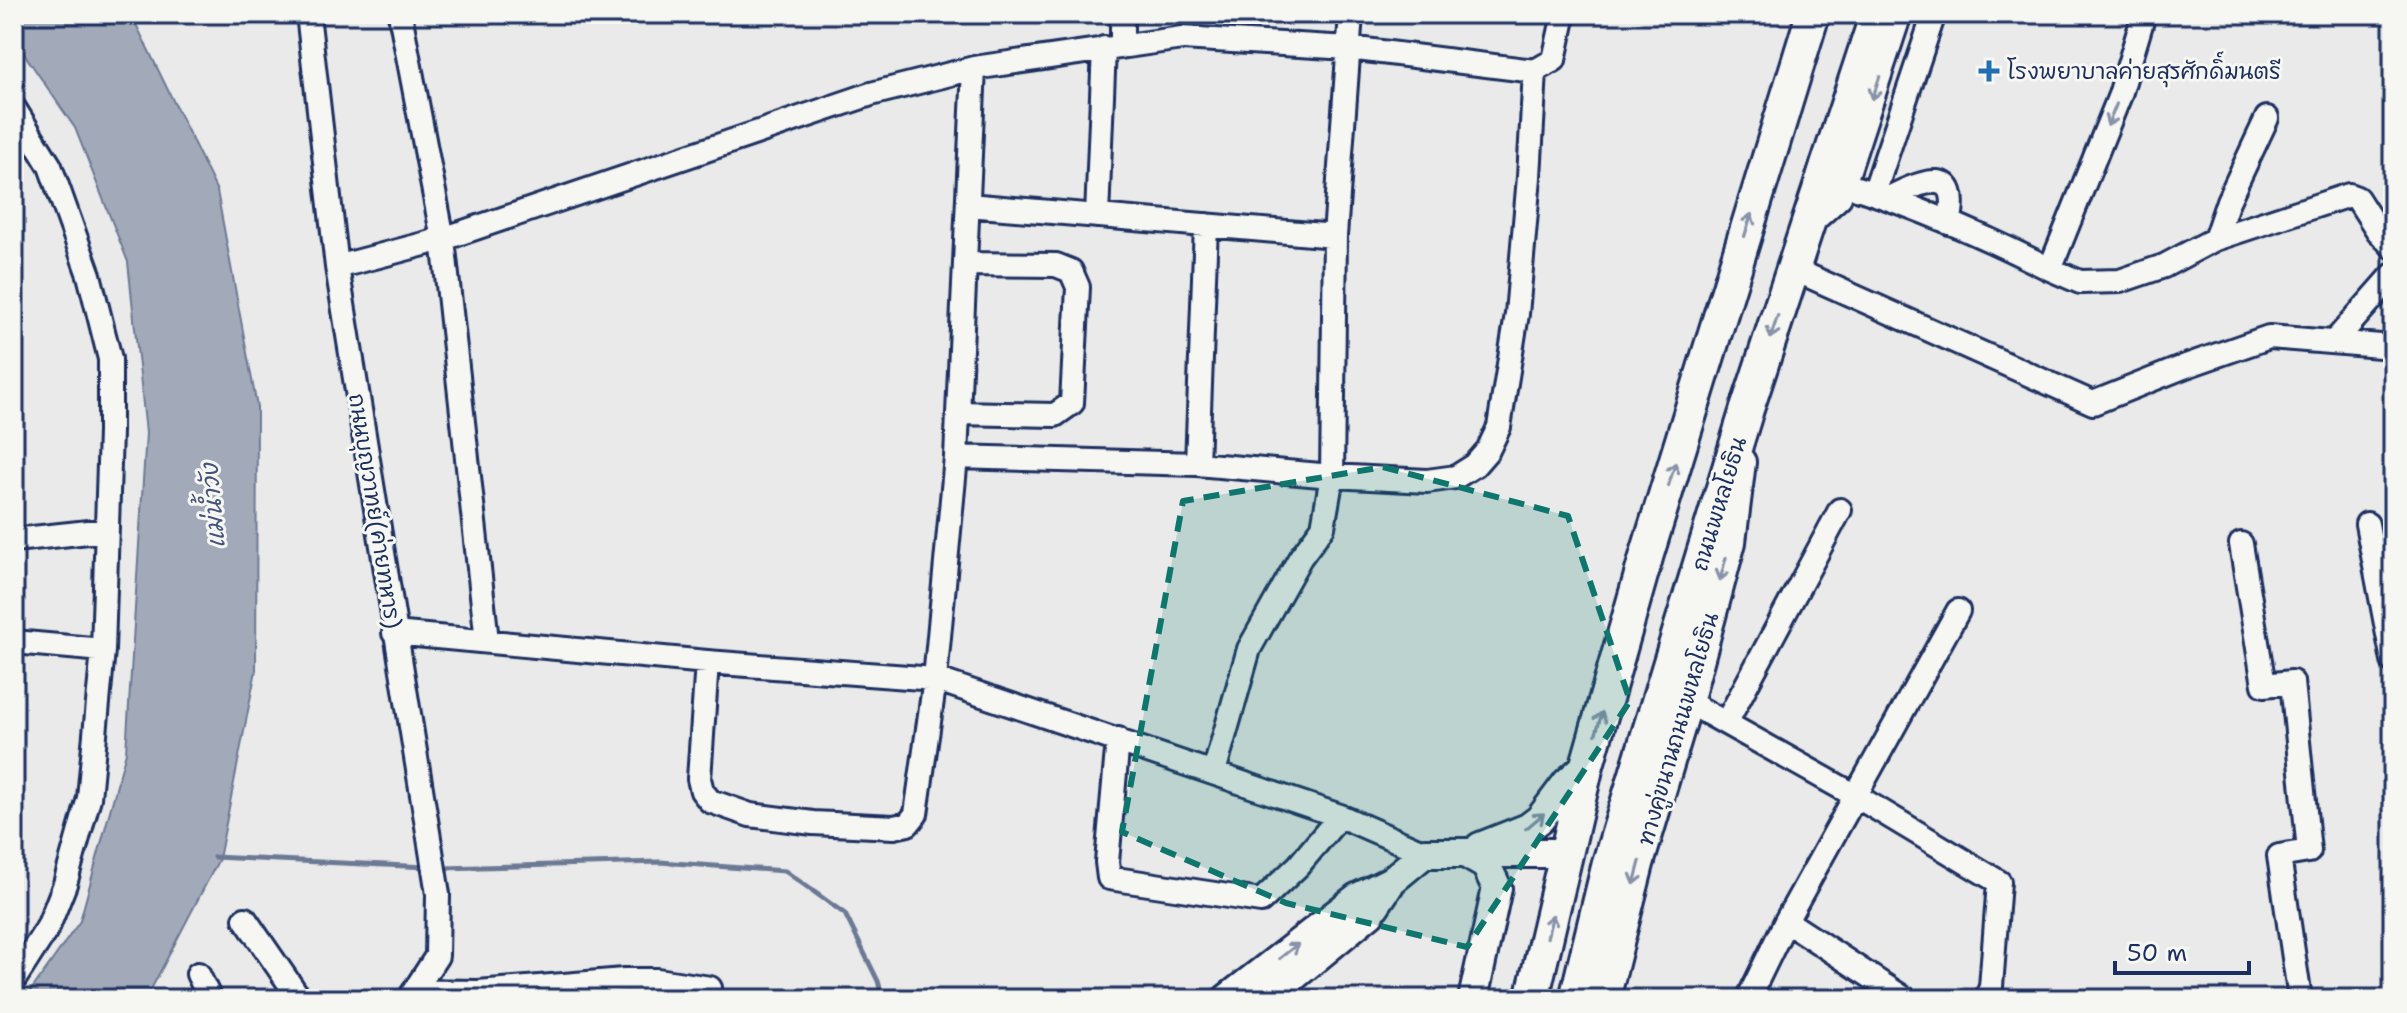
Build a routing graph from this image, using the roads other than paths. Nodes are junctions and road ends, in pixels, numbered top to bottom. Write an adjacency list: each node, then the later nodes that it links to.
1 (308, 14): 29 (street, ถนนบุญวาทย์(ค่ายทหาร))
2 (400, 14): 25 (street)
3 (1122, 14): 11 (street)
4 (1351, 14): 12 (street)
5 (1564, 14): 14 (street)
6 (1813, 14): 56 (highway, one-way to 6)
7 (1877, 14): 23 (highway, ถนนพหลโยธิน)
8 (1900, 14): 17 (street, one-way to 17)
9 (1934, 14): 18 (street)
10 (2144, 14): 31 (street, one-way to 31)
11 (1113, 47): 12 (street); 13 (street); 20 (street)
12 (1349, 48): 14 (street); 24 (street)
13 (974, 68): 19 (street); 25 (street)
14 (1535, 71): 39 (street)
15 (14, 109): 42 (street)
16 (2267, 118): 26 (street)
17 (1844, 184): 18 (street); 23 (street)
18 (1882, 196): 21 (street); 21 (street)
19 (968, 205): 20 (street); 28 (street)
20 (1097, 216): 22 (street)
21 (1949, 223): 31 (street)
22 (1206, 225): 24 (street); 38 (street)
23 (1809, 225): 30 (highway, ถนนพหลโยธิน)
24 (1335, 236): 39 (street)
25 (443, 239): 29 (street); 47 (street)
26 (2215, 239): 27 (street); 31 (street)
27 (2393, 247)
28 (965, 264): 36 (street); 36 (street)
29 (337, 267): 46 (street, ถนนบุญวาทย์(ค่ายทหาร))
30 (1793, 269): 33 (street); 35 (highway, ถนนพหลโยธิน, one-way to 35)
31 (2050, 269)
32 (2393, 275): 33 (street)
33 (2334, 342): 34 (street)
34 (2393, 347)
35 (1747, 409): 53 (main road, ทางคู่ขนานถนนพหลโยธิน, one-way to 53); 63 (highway, ถนนพหลโยธิน)
36 (958, 413): 37 (street)
37 (956, 457): 38 (street); 52 (street)
38 (1197, 464): 39 (street)
39 (1332, 476): 57 (street)
40 (1840, 510): 54 (street)
41 (2367, 524): 50 (street)
42 (107, 530): 43 (street); 49 (street)
43 (14, 540)
44 (2241, 544): 84 (street)
45 (1958, 611): 58 (street)
46 (394, 633): 47 (street); 71 (street, ถนนบุญวาทย์(ค่ายทหาร))
47 (487, 641): 51 (street)
48 (14, 642): 49 (street)
49 (103, 650): 68 (street)
50 (2393, 661)
51 (707, 662): 52 (street); 52 (street)
52 (935, 679): 55 (street)
53 (1688, 702): 54 (street); 80 (main road, ทางคู่ขนานถนนพหลโยธิน, one-way to 80)
54 (1726, 723): 58 (street)
55 (1118, 739): 57 (street); 59 (street)
56 (1587, 765): 61 (main road, one-way to 56); 62 (highway)
57 (1214, 772): 59 (street)
58 (1856, 796): 66 (street); 83 (street)
59 (1340, 816): 60 (street)
60 (1425, 853): 61 (main road); 64 (main road)
61 (1465, 853): 62 (main road); 77 (main road)
62 (1567, 853): 63 (highway); 78 (highway, one-way to 62)
63 (1609, 863): 79 (highway, ถนนพหลโยธิน)
64 (1391, 881): 75 (main road, one-way to 64); 76 (main road)
65 (245, 919): 74 (street)
66 (1786, 921): 81 (street); 82 (street)
67 (198, 974): 73 (street)
68 (14, 980)
69 (710, 988): 70 (street)
70 (657, 990): 72 (street)
71 (412, 995): 72 (street)
72 (479, 995)
73 (210, 999)
74 (300, 999)
75 (1227, 999)
76 (1266, 999)
77 (1473, 999)
78 (1532, 999)
79 (1576, 999)
80 (1605, 999)
81 (1748, 999)
82 (1905, 999)
83 (1986, 999)
84 (2300, 999)

